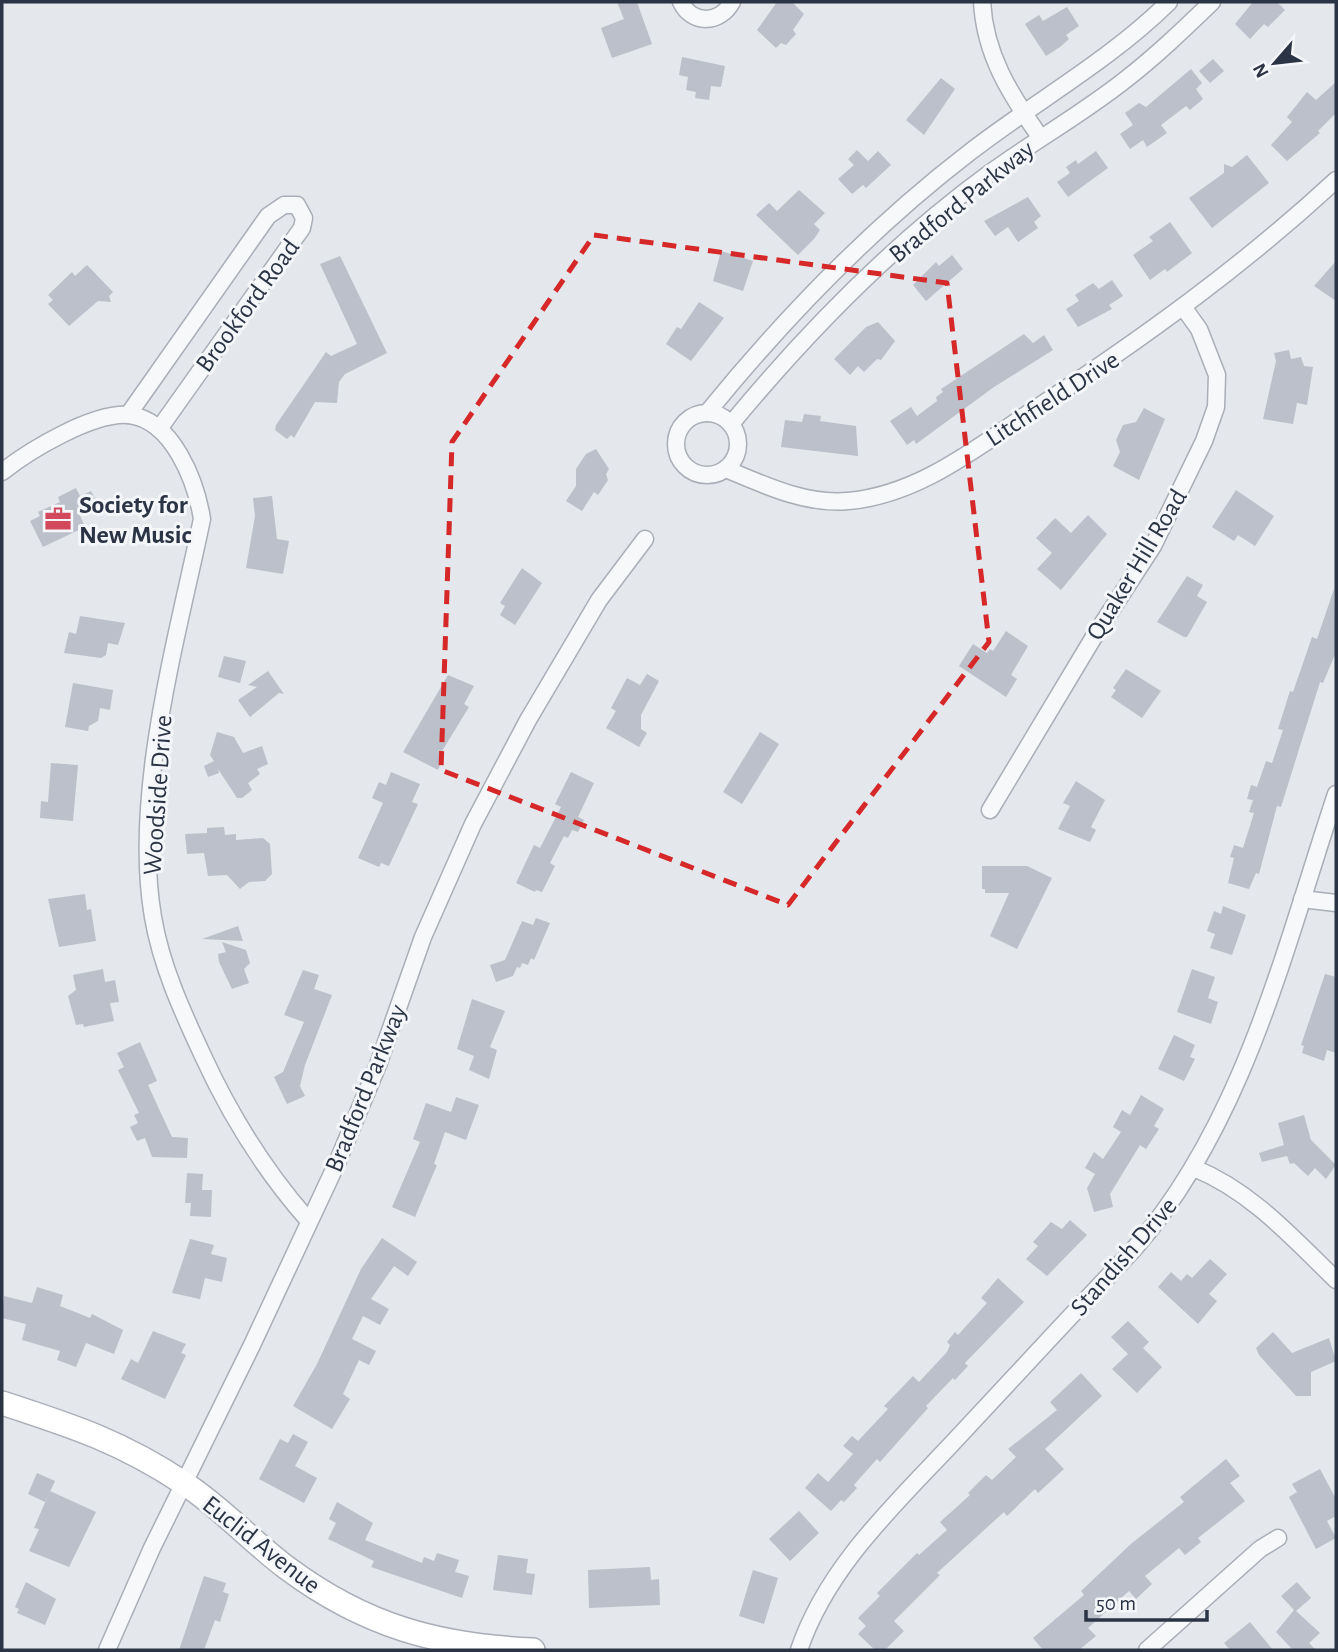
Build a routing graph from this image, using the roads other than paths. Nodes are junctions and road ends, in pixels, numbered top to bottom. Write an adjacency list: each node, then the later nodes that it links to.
1 (681, 2): 2 (street)
2 (732, 2)
3 (982, 2): 6 (street)
4 (1169, 2): 6 (street, Bradford Parkway)
5 (1212, 2): 7 (street, Bradford Parkway)
6 (1024, 114): 7 (street); 10 (street, Bradford Parkway)
7 (1040, 137): 12 (street, Bradford Parkway)
8 (1336, 180): 9 (street, Litchfield Drive)
9 (1183, 307): 14 (street, Litchfield Drive); 18 (street, Quaker Hill Road)
10 (707, 412): 12 (street); 14 (street, Bradford Parkway)
11 (128, 415): 13 (street); 13 (street, Brookford Road); 15 (street)
12 (731, 424): 14 (street)
13 (159, 429): 22 (street, Woodside Drive)
14 (726, 469)
15 (2, 472)
16 (645, 539): 22 (street, Bradford Parkway)
17 (1336, 794): 19 (street, Standish Drive)
18 (990, 810)
19 (1302, 899): 20 (street); 21 (street, Standish Drive)
20 (1336, 903)
21 (1194, 1168): 23 (street); 30 (street, Standish Drive)
22 (308, 1220): 25 (street, Bradford Parkway)
23 (1336, 1280)
24 (2, 1403): 25 (street, Euclid Avenue)
25 (185, 1484): 27 (street, Euclid Avenue); 28 (street, Bradford Parkway)
26 (1278, 1538): 31 (street)
27 (441, 1645): 29 (street, Euclid Avenue)
28 (107, 1650)
29 (533, 1650)
30 (799, 1650)
31 (1147, 1650)

